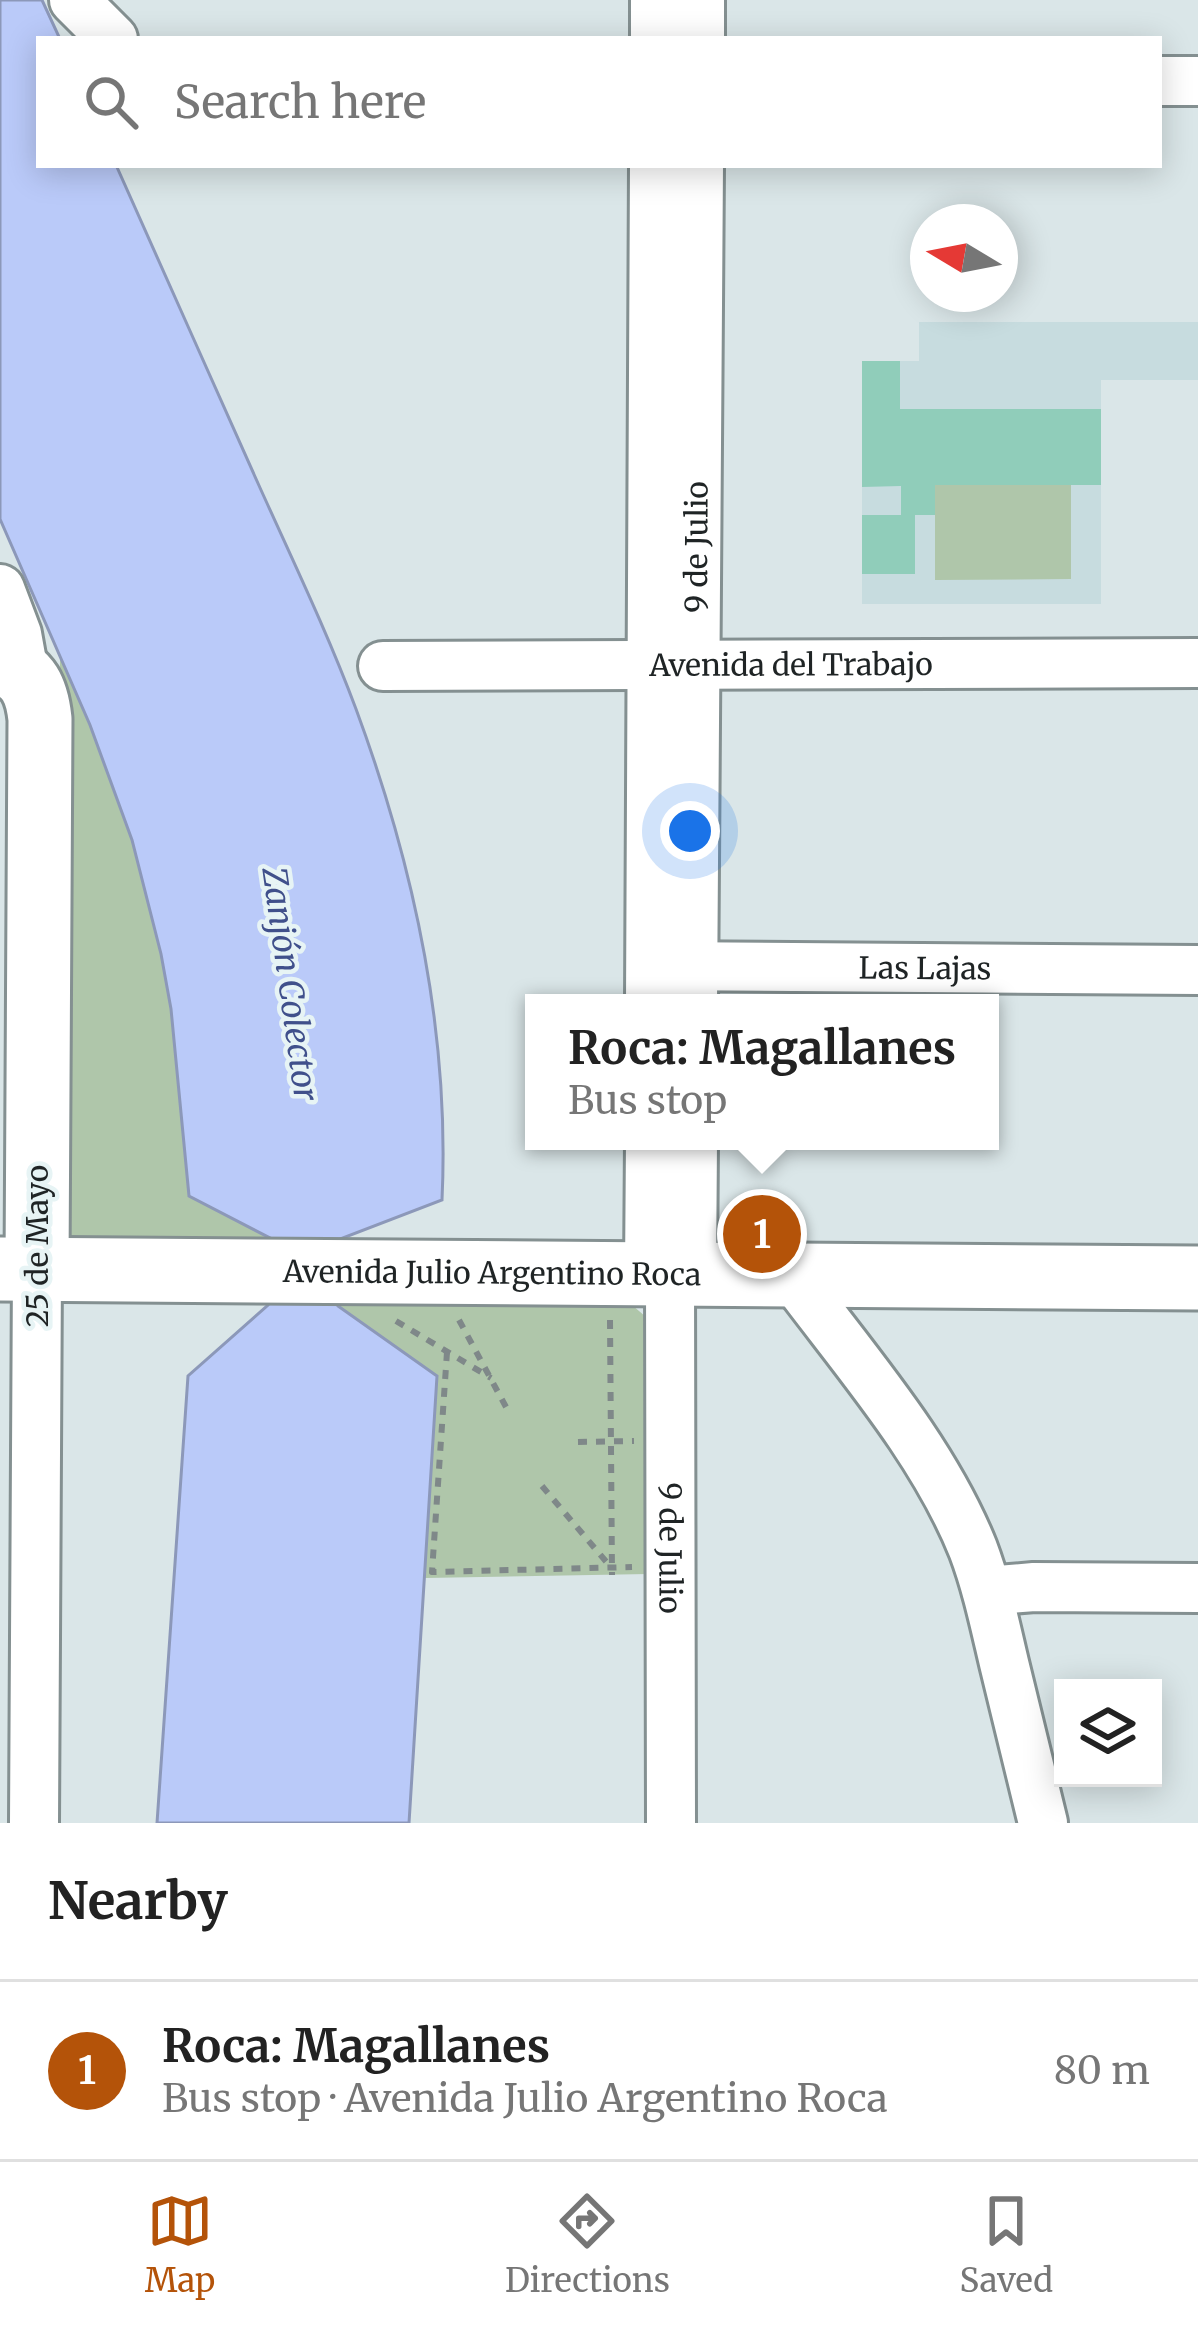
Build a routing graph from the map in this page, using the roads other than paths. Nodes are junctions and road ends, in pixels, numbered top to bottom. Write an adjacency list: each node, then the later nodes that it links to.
1 (74, 0): 4 (street)
2 (655, 0): 5 (street)
3 (700, 0): 6 (street)
4 (110, 36)
5 (655, 36)
6 (700, 36)
7 (1162, 81): 8 (street)
8 (1198, 81)
9 (654, 168): 13 (street, 9 de Julio)
10 (699, 168): 13 (street, 9 de Julio)
11 (0, 589): 15 (street)
12 (1198, 663): 13 (street, Avenida del Trabajo)
13 (674, 665): 14 (street, Avenida del Trabajo); 17 (street, 9 de Julio)
14 (383, 666)
15 (12, 668): 20 (main road, 25 de Mayo)
16 (1198, 970): 17 (street, Las Lajas)
17 (672, 985)
18 (650, 1150): 23 (street, 9 de Julio)
19 (691, 1150): 23 (street, 9 de Julio)
20 (18, 1269): 23 (main road, Avenida Julio Argentino Roca); 26 (street, 25 de Mayo)
21 (791, 1275): 22 (main road, Avenida Julio Argentino Roca); 23 (main road, Avenida Julio Argentino Roca); 25 (street)
22 (1198, 1278)
23 (655, 1283): 27 (street, 9 de Julio)
24 (1198, 1588): 25 (street)
25 (1010, 1589): 28 (street)
26 (34, 1823)
27 (671, 1823)
28 (1043, 1823)

